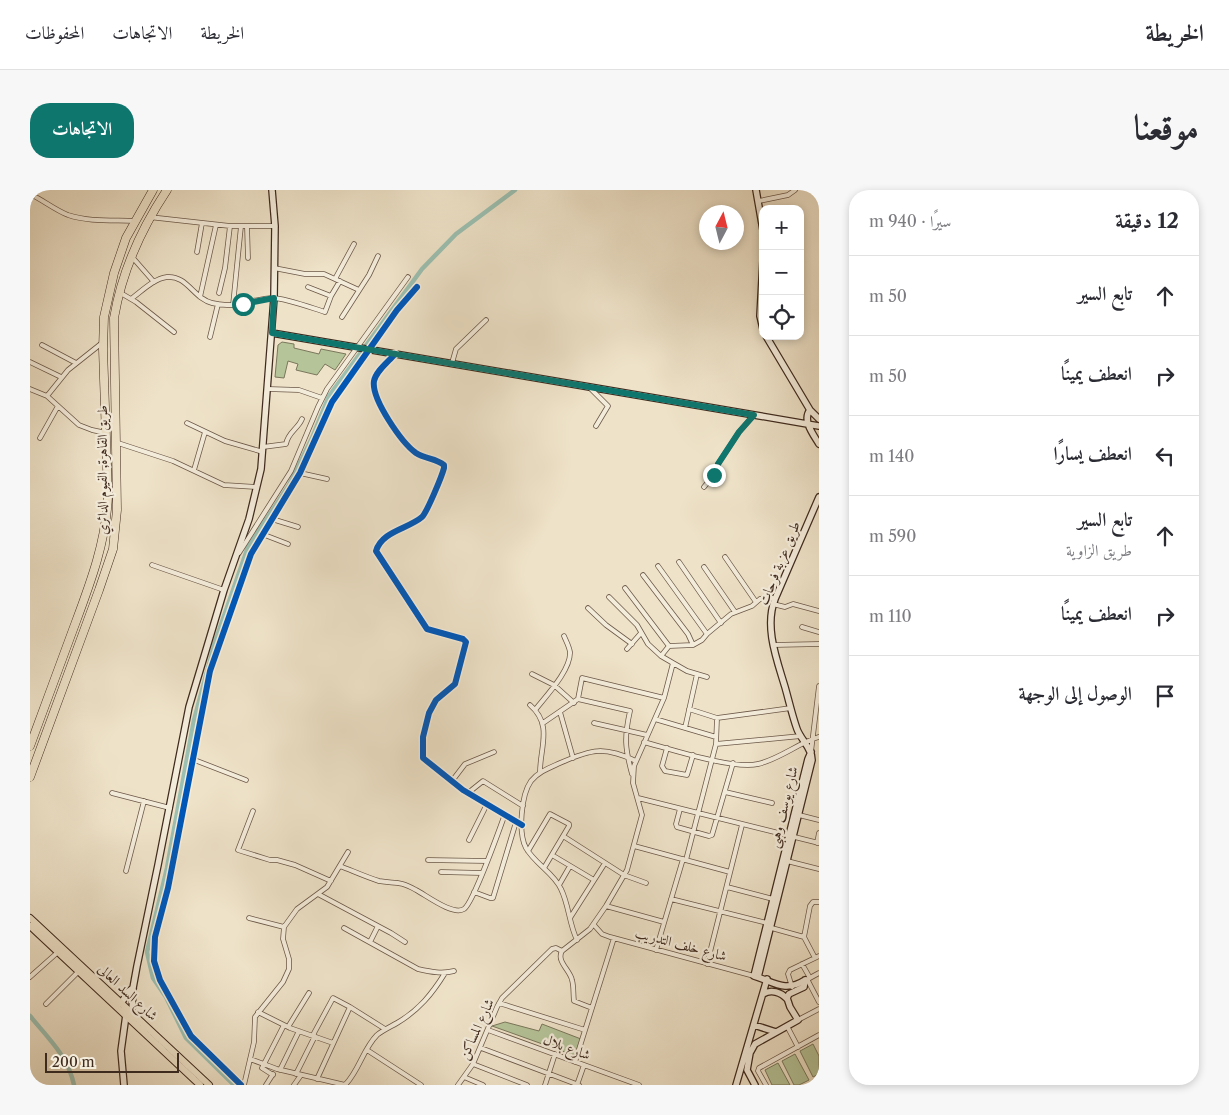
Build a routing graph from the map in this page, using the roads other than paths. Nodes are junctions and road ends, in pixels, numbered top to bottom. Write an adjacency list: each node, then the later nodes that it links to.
1 (153, 190): 10 (highway, طريق القاهرة, الفيوم الدائري)
2 (167, 190): 9 (highway, طريق القاهرة, الفيوم الدائري)
3 (272, 190): 16 (street)
4 (756, 190): 7 (street)
5 (795, 190): 7 (street)
6 (30, 194): 10 (street)
7 (759, 201): 8 (street)
8 (760, 205)
9 (150, 218): 11 (street); 19 (highway, طريق القاهرة, الفيوم الدائري)
10 (135, 221): 44 (highway, طريق القاهرة, الفيوم الدائري)
11 (202, 223): 12 (street); 18 (street)
12 (216, 225): 13 (street); 33 (street)
13 (230, 226): 14 (street); 31 (street)
14 (241, 226): 15 (street); 37 (street)
15 (247, 226): 16 (street); 21 (street)
16 (275, 226): 22 (street)
17 (354, 244): 24 (street)
18 (196, 252)
19 (131, 256): 26 (street); 30 (highway, طريق القاهرة, الفيوم الدائري)
20 (378, 256): 29 (street)
21 (248, 258)
22 (274, 268): 24 (street); 34 (street)
23 (408, 277): 46 (street)
24 (335, 279): 25 (street)
25 (340, 281): 29 (street); 32 (street)
26 (154, 282): 33 (street); 35 (street)
27 (308, 287): 32 (street)
28 (417, 287): 47 (street)
29 (359, 290): 38 (street)
30 (119, 292): 35 (street); 58 (highway, طريق القاهرة, الفيوم الدائري)
31 (219, 293)
32 (331, 296): 34 (street)
33 (200, 297): 36 (street)
34 (274, 298): 37 (street); 41 (street)
35 (131, 299): 40 (street)
36 (218, 304): 37 (street); 42 (street)
37 (233, 305)
38 (342, 317)
39 (486, 320): 51 (street)
40 (174, 332)
41 (272, 333): 46 (street); 55 (street)
42 (210, 337)
43 (768, 340): 61 (street)
44 (103, 342): 50 (street); 57 (highway, طريق القاهرة, الفيوم الدائري)
45 (42, 345): 50 (street)
46 (357, 348): 47 (street); 59 (street)
47 (367, 350): 48 (street); 77 (street)
48 (395, 354): 51 (street); 160 (street)
49 (30, 362): 52 (street)
50 (76, 363): 52 (street)
51 (452, 363): 53 (street)
52 (61, 377): 56 (street)
53 (588, 386): 62 (street); 67 (street)
54 (30, 389): 56 (street)
55 (268, 389): 59 (street); 75 (street)
56 (46, 396): 60 (street)
57 (105, 397): 58 (highway); 70 (highway, طريق القاهرة, الفيوم الدائري)
58 (114, 397): 69 (highway, طريق القاهرة, الفيوم الدائري)
59 (322, 398): 87 (street)
60 (58, 406): 70 (street); 72 (street)
61 (810, 410): 64 (street); 66 (street)
62 (754, 415): 66 (street); 80 (street)
63 (302, 419): 75 (street)
64 (819, 419)
65 (187, 423): 71 (street)
66 (808, 424): 68 (street); 74 (street)
67 (596, 426)
68 (819, 426)
69 (115, 427): 70 (highway); 73 (highway, طريق القاهرة, الفيوم الدائري)
70 (106, 430): 143 (highway, طريق القاهرة, الفيوم الدائري)
71 (205, 432): 75 (street); 76 (street)
72 (40, 438)
73 (116, 442): 76 (street); 148 (highway, طريق القاهرة, الفيوم الدائري)
74 (819, 444)
75 (263, 450): 79 (street)
76 (194, 470): 79 (street)
77 (300, 473): 78 (street); 82 (street)
78 (327, 479)
79 (258, 487): 87 (street)
80 (704, 487)
81 (819, 496): 96 (street, طريق عزبة فرحات)
82 (272, 519): 83 (street); 84 (street)
83 (298, 526)
84 (262, 534): 85 (street); 120 (street)
85 (288, 544)
86 (726, 557): 97 (street)
87 (234, 561): 94 (street)
88 (679, 562): 101 (street)
89 (152, 566): 94 (street)
90 (658, 566): 105 (street)
91 (704, 567): 100 (street)
92 (644, 575): 109 (street)
93 (625, 588): 111 (street)
94 (224, 590): 120 (street)
95 (609, 597): 104 (street)
96 (774, 601): 97 (street); 99 (street); 110 (street, طريق عزبة فرحات)
97 (756, 602): 100 (street)
98 (588, 608): 107 (street)
99 (819, 611)
100 (736, 612): 101 (street)
101 (720, 623): 105 (street)
102 (802, 627): 103 (street)
103 (819, 632)
104 (641, 633): 107 (street); 113 (street)
105 (707, 634): 109 (street)
106 (564, 636): 118 (street)
107 (632, 644): 112 (street)
108 (819, 644): 110 (street)
109 (693, 645): 111 (street)
110 (773, 645): 125 (street, طريق عزبة فرحات)
111 (669, 646): 113 (street)
112 (627, 649)
113 (661, 656): 114 (street)
114 (673, 663): 116 (street); 121 (street)
115 (532, 674): 118 (street)
116 (698, 674): 117 (street); 126 (street)
117 (707, 677)
118 (554, 685): 123 (street); 127 (street)
119 (819, 686): 139 (street)
120 (199, 695): 153 (street); 169 (street)
121 (664, 698): 122 (street); 130 (street)
122 (578, 699): 123 (street); 134 (street)
123 (574, 703): 128 (street)
124 (530, 705): 127 (street)
125 (791, 708): 129 (street); 136 (street, طريق عزبة فرحات)
126 (689, 709): 129 (street); 133 (street)
127 (536, 710): 131 (street)
128 (560, 712): 131 (street); 151 (street)
129 (717, 718): 138 (street)
130 (655, 719): 133 (street); 135 (street)
131 (543, 723): 156 (street)
132 (594, 723): 134 (street)
133 (684, 728): 138 (street)
134 (626, 730): 135 (street); 150 (street)
135 (647, 735): 140 (street)
136 (800, 736): 141 (street, طريق عزبة فرحات); 142 (street)
137 (819, 737): 139 (street)
138 (716, 738): 142 (street)
139 (812, 739): 141 (street); 147 (street)
140 (644, 742): 144 (street); 154 (street)
141 (805, 742): 147 (street, طريق عزبة فرحات); 155 (street)
142 (716, 744): 152 (street)
143 (30, 746)
144 (667, 748): 149 (street); 149 (street)
145 (30, 751): 148 (highway)
146 (494, 752): 160 (street)
147 (811, 752): 174 (street, شارع يوسف وهبى); 183 (street, شارع يوسف وهبى)
148 (38, 754): 157 (highway, طريق القاهرة, الفيوم الدائري)
149 (693, 755): 152 (street)
150 (627, 756): 151 (street); 154 (street); 158 (street)
151 (573, 758): 156 (street)
152 (712, 759): 155 (street); 172 (street)
153 (192, 760): 159 (street); 295 (street)
154 (636, 760): 158 (street)
155 (732, 763): 161 (street)
156 (540, 772): 168 (street)
157 (30, 776)
158 (633, 777): 164 (street)
159 (246, 780)
160 (452, 781): 163 (street)
161 (725, 792): 166 (street); 175 (street)
162 (112, 793): 165 (street)
163 (468, 793): 167 (street); 168 (street)
164 (638, 798): 170 (street); 186 (street)
165 (144, 801): 169 (street); 199 (street)
166 (772, 803)
167 (487, 804): 173 (street); 184 (street)
168 (523, 806): 178 (street)
169 (170, 808): 247 (street)
170 (680, 809): 172 (street); 180 (street)
171 (253, 811): 204 (street)
172 (698, 813): 175 (street); 180 (street)
173 (505, 814): 177 (street); 193 (street)
174 (799, 815): 176 (street); 183 (street, شارع يوسف وهبى)
175 (717, 818): 179 (street); 180 (street)
176 (819, 820)
177 (516, 822): 178 (street); 209 (street)
178 (522, 825): 187 (street)
179 (742, 825): 183 (street); 201 (street)
180 (693, 832): 190 (street)
181 (819, 833): 185 (street)
182 (563, 836): 187 (street); 189 (street); 194 (street)
183 (791, 837): 185 (street); 192 (street, شارع يوسف وهبى); 212 (street, شارع يوسف وهبى)
184 (469, 840)
185 (818, 843)
186 (634, 846): 190 (street); 203 (street)
187 (528, 851): 197 (street)
188 (348, 852): 195 (street)
189 (552, 855): 196 (street); 197 (street)
190 (684, 859): 201 (street); 211 (street)
191 (428, 860): 193 (street)
192 (787, 861): 198 (street); 223 (street, شارع يوسف وهبى)
193 (487, 862): 202 (street)
194 (605, 863): 203 (street); 205 (street)
195 (340, 866): 204 (street); 209 (street)
196 (570, 866): 205 (street); 207 (street)
197 (544, 868): 207 (street)
198 (819, 869)
199 (126, 870)
200 (441, 872): 202 (street)
201 (730, 872): 208 (street)
202 (482, 873): 209 (street)
203 (624, 875): 206 (street); 214 (street)
204 (331, 880): 210 (street)
205 (594, 880): 218 (street)
206 (646, 882)
207 (559, 885): 218 (street)
208 (726, 887): 212 (street); 215 (street)
209 (474, 892)
210 (318, 894): 222 (street); 224 (street)
211 (671, 899): 215 (street); 219 (street)
212 (773, 899): 223 (street, شارع يوسف وهبى)
213 (819, 902): 226 (street)
214 (606, 906): 219 (street); 220 (street)
215 (720, 912): 223 (street); 235 (street)
216 (30, 918): 241 (main road, شارع السد العالى)
217 (249, 918): 224 (street)
218 (570, 918): 228 (street)
219 (664, 922): 231 (street)
220 (594, 925): 227 (street, شارع خلف التدريب); 228 (street)
221 (30, 926): 233 (main road, شارع السد العالى)
222 (378, 926): 229 (street); 230 (street)
223 (768, 926): 226 (street); 243 (street, شارع يوسف وهبى)
224 (284, 927): 259 (street)
225 (344, 928): 229 (street)
226 (804, 937): 234 (street)
227 (614, 938): 231 (street, شارع خلف التدريب); 257 (street)
228 (577, 940): 232 (street)
229 (370, 942): 239 (street)
230 (404, 942)
231 (656, 950): 235 (street, شارع خلف التدريب)
232 (562, 951): 253 (street, شارع المساكن); 257 (street)
233 (58, 952): 237 (main road, شارع السد العالى); 242 (street)
234 (817, 957): 236 (street)
235 (708, 964): 243 (street, شارع خلف التدريب)
236 (802, 964): 244 (street); 246 (street)
237 (79, 971): 241 (main road, شارع السد العالى); 254 (street)
238 (454, 971): 239 (street)
239 (446, 973): 265 (street)
240 (819, 973): 244 (street)
241 (88, 976): 251 (main road, شارع السد العالى); 260 (main road, شارع السد العالى)
242 (30, 977)
243 (756, 977): 245 (street, شارع خلف التدريب)
244 (807, 979): 246 (street); 250 (street); 252 (street)
245 (767, 980): 246 (street, شارع خلف التدريب); 249 (street)
246 (792, 987)
247 (133, 988): 251 (street); 260 (street)
248 (309, 992): 263 (street)
249 (763, 994): 250 (street); 262 (street)
250 (787, 1000): 256 (street)
251 (122, 1002): 260 (main road, شارع السد العالى)
252 (819, 1002)
253 (499, 1003): 266 (street, شارع المساكن); 267 (street)
254 (46, 1004)
255 (350, 1007): 265 (street); 270 (street); 272 (street)
256 (790, 1007): 261 (street); 264 (street)
257 (592, 1008): 267 (street)
258 (819, 1009): 261 (street)
259 (258, 1012): 263 (street); 277 (street)
260 (129, 1014): 279 (main road, شارع السد العالى); 292 (street)
261 (798, 1020): 264 (street)
262 (754, 1025): 269 (street); 284 (street)
263 (286, 1026): 268 (street); 280 (street)
264 (787, 1026): 269 (street); 273 (street)
265 (385, 1029): 275 (street)
266 (488, 1030): 274 (street, شارع المساكن); 276 (street, شارع بلال)
267 (585, 1030): 278 (street)
268 (299, 1031): 270 (street); 283 (street)
269 (776, 1032): 284 (street)
270 (314, 1035): 272 (street); 285 (street)
271 (819, 1036): 273 (street)
272 (333, 1043): 289 (street)
273 (798, 1047): 309 (street)
274 (481, 1048): 281 (street, شارع المساكن); 286 (street)
275 (367, 1050): 298 (street); 299 (street)
276 (555, 1054): 278 (street, شارع بلال); 286 (street)
277 (250, 1059): 280 (street); 295 (street)
278 (576, 1062): 282 (street, شارع بلال)
279 (181, 1063): 293 (main road, شارع السد العالى); 294 (main road, شارع السد العالى)
280 (264, 1064): 283 (street); 287 (street)
281 (473, 1064): 290 (street, شارع المساكن); 303 (street)
282 (584, 1065): 305 (street); 306 (street, شارع بلال)
283 (279, 1069): 285 (street); 287 (street)
284 (744, 1071): 307 (street); 308 (street)
285 (296, 1074): 288 (street)
286 (548, 1074): 304 (street); 305 (street)
287 (273, 1075): 296 (street)
288 (301, 1075): 289 (street); 297 (street)
289 (316, 1079): 291 (street)
290 (463, 1079): 300 (street, شارع المساكن); 301 (street); 302 (street)
291 (327, 1083): 298 (street)
292 (124, 1085)
293 (200, 1085)
294 (209, 1085)
295 (243, 1085)
296 (266, 1085)
297 (294, 1085)
298 (346, 1085)
299 (421, 1085)
300 (458, 1085)
301 (466, 1085)
302 (483, 1085)
303 (527, 1085)
304 (544, 1085)
305 (578, 1085)
306 (639, 1085)
307 (736, 1085)
308 (755, 1085)
309 (766, 1085)

